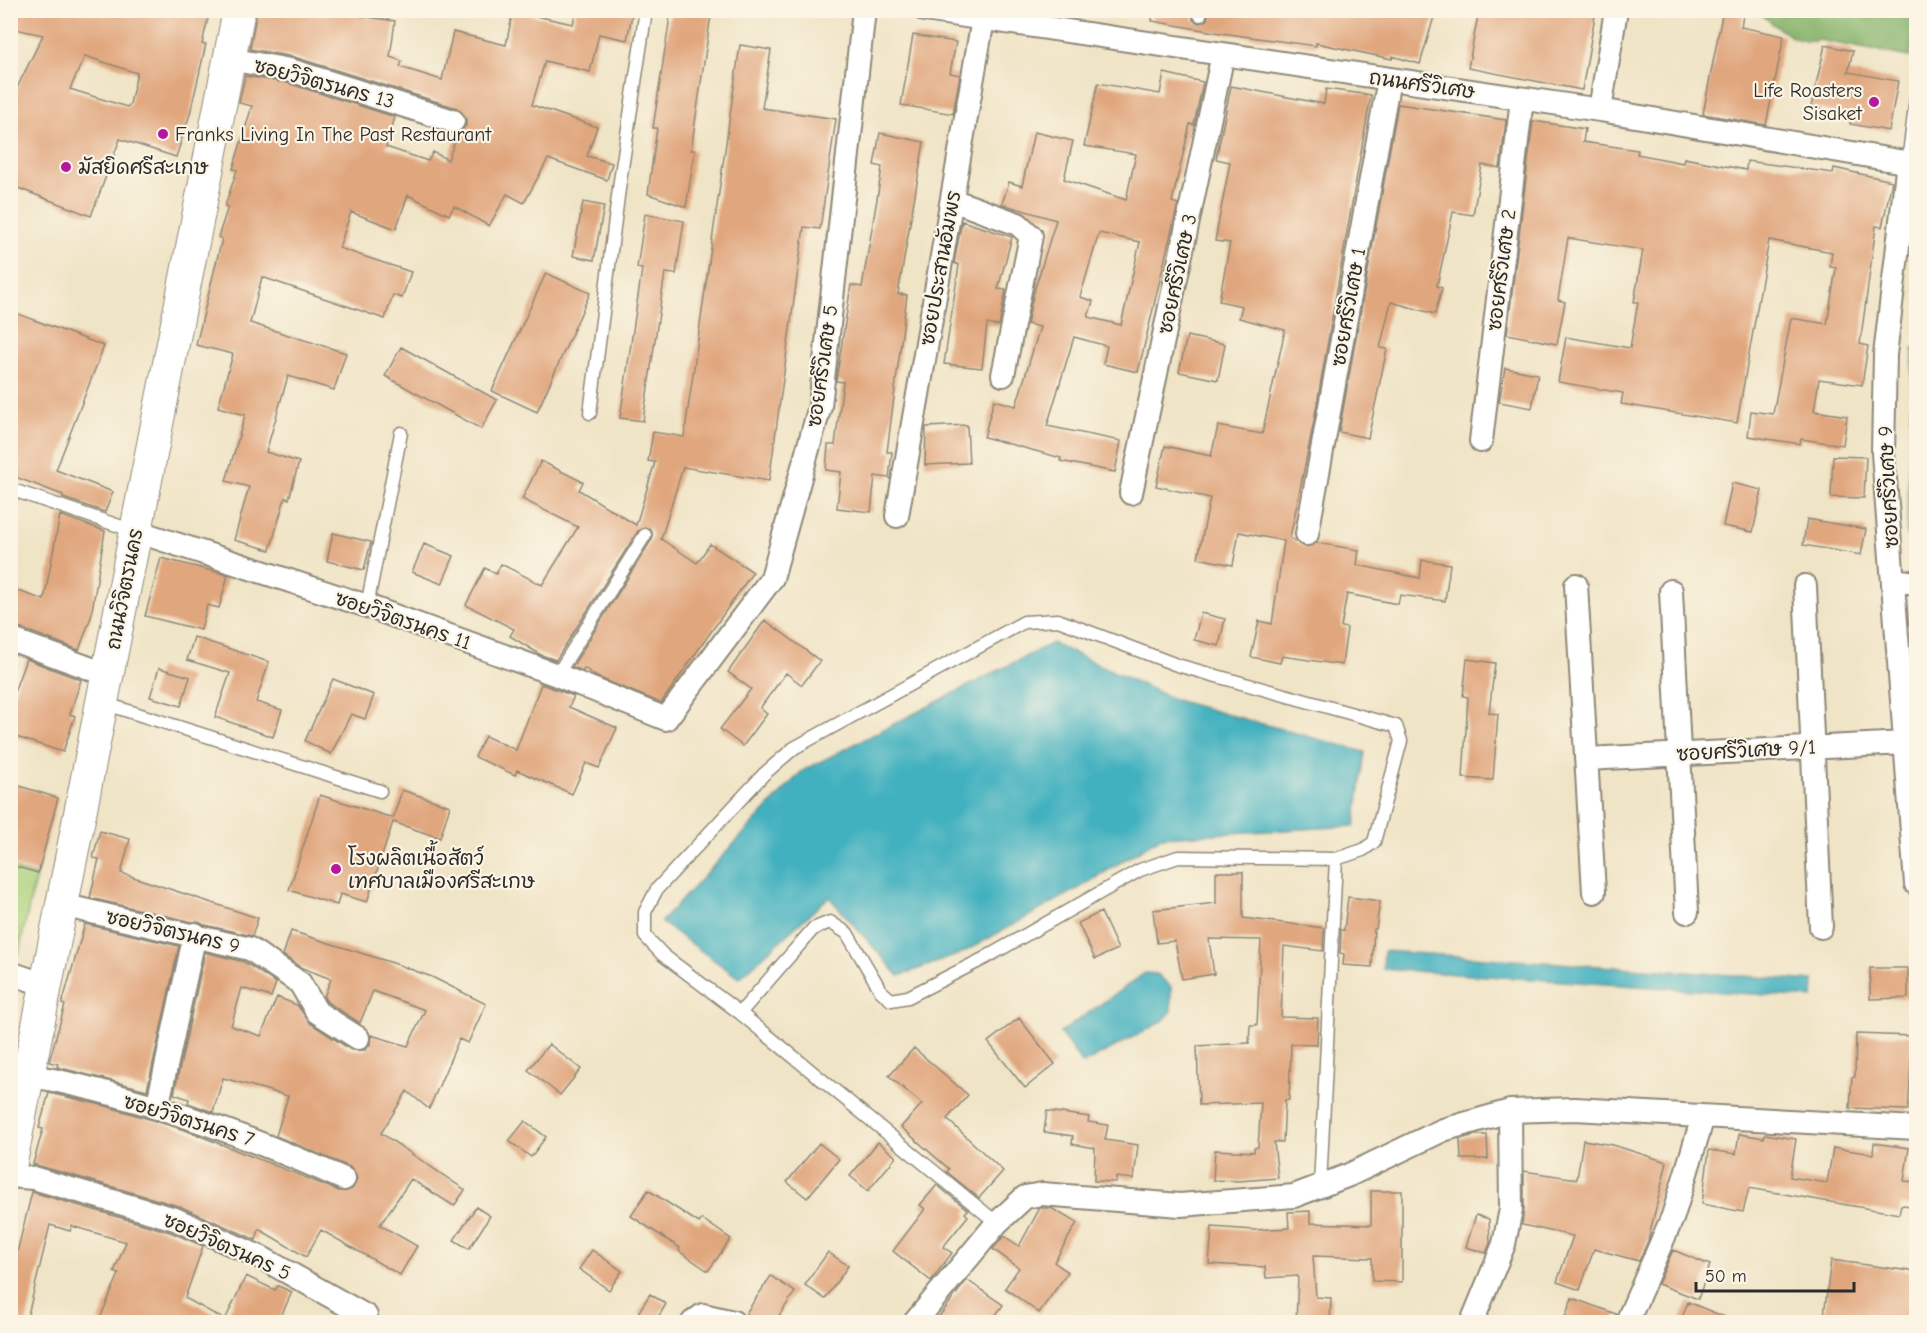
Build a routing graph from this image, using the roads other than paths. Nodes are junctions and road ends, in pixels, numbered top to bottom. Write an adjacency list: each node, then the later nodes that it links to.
1 (239, 10): 8 (street, ถนนวิจิตรนคร)
2 (646, 10): 17 (lane)
3 (864, 10): 35 (street, ซอยศรีวิเศษ 5)
4 (926, 10): 6 (street, ถนนศรีวิเศษ)
5 (1616, 10): 12 (street)
6 (983, 19): 7 (street, ถนนศรีวิเศษ); 15 (street, ซอยประสานอัมพร)
7 (1223, 54): 9 (street, ถนนศรีวิเศษ); 21 (street, ซอยศรีวิเศษ 3)
8 (229, 59): 13 (street, ซอยวิจิตรนคร 13); 23 (street, ถนนวิจิตรนคร)
9 (1389, 79): 10 (street, ถนนศรีวิเศษ); 24 (street, ซอยศรีวิเศษ 1)
10 (1522, 99): 12 (street, ถนนศรีวิเศษ); 19 (street, ซอยศรีวิเศษ 2)
11 (1917, 99): 14 (lane)
12 (1600, 110): 14 (street, ถนนศรีวิเศษ)
13 (453, 121)
14 (1912, 163): 26 (street, ซอยศรีวิเศษ 9)
15 (952, 200): 16 (street); 22 (street, ซอยประสานอัมพร)
16 (1003, 375)
17 (590, 412)
18 (401, 433): 31 (lane)
19 (1480, 441)
20 (10, 489): 23 (lane)
21 (1131, 493)
22 (897, 516)
23 (136, 531): 31 (street, ซอยวิจิตรนคร 11); 34 (street, ถนนวิจิตรนคร)
24 (1307, 534)
25 (645, 535): 33 (lane)
26 (1893, 580): 27 (street); 36 (street, ซอยศรีวิเศษ 9)
27 (1917, 583)
28 (1575, 585): 39 (street)
29 (1805, 586): 37 (street)
30 (1671, 591): 38 (street)
31 (367, 606): 33 (street, ซอยวิจิตรนคร 11)
32 (10, 639): 34 (street)
33 (557, 675): 35 (street, ซอยวิจิตรนคร 11)
34 (105, 688): 40 (lane); 44 (street, ถนนวิจิตรนคร)
35 (666, 719)
36 (1906, 743): 37 (street, ซอยศรีวิเศษ 9/1); 42 (street, ซอยศรีวิเศษ 9)
37 (1812, 747): 38 (street, ซอยศรีวิเศษ 9/1); 46 (street)
38 (1680, 754): 39 (street, ซอยศรีวิเศษ 9/1); 45 (street)
39 (1586, 759): 43 (street)
40 (380, 791)
41 (1336, 859): 50 (lane); 50 (lane); 61 (lane)
42 (1917, 884)
43 (1594, 892)
44 (62, 905): 47 (street, ซอยวิจิตรนคร 9); 49 (street, ถนนวิจิตรนคร)
45 (1687, 912)
46 (1821, 927)
47 (195, 934): 51 (street, ซอยวิจิตรนคร 9); 53 (street)
48 (10, 973): 49 (street)
49 (46, 985): 52 (street, ถนนวิจิตรนคร)
50 (740, 1013): 62 (lane)
51 (358, 1038)
52 (28, 1075): 53 (street, ซอยวิจิตรนคร 7); 55 (street, ถนนวิจิตรนคร)
53 (157, 1108): 60 (street, ซอยวิจิตรนคร 7)
54 (1510, 1111): 56 (street); 61 (street); 67 (street)
55 (16, 1113): 58 (street, ถนนวิจิตรนคร)
56 (1703, 1117): 57 (street); 68 (street)
57 (1917, 1128)
58 (10, 1167)
59 (10, 1176): 63 (street, ซอยวิจิตรนคร 5)
60 (344, 1179)
61 (1320, 1186): 62 (street)
62 (997, 1223): 66 (street)
63 (366, 1316)
64 (693, 1323): 65 (street)
65 (733, 1323)
66 (915, 1323)
67 (1472, 1323)
68 (1627, 1323)

